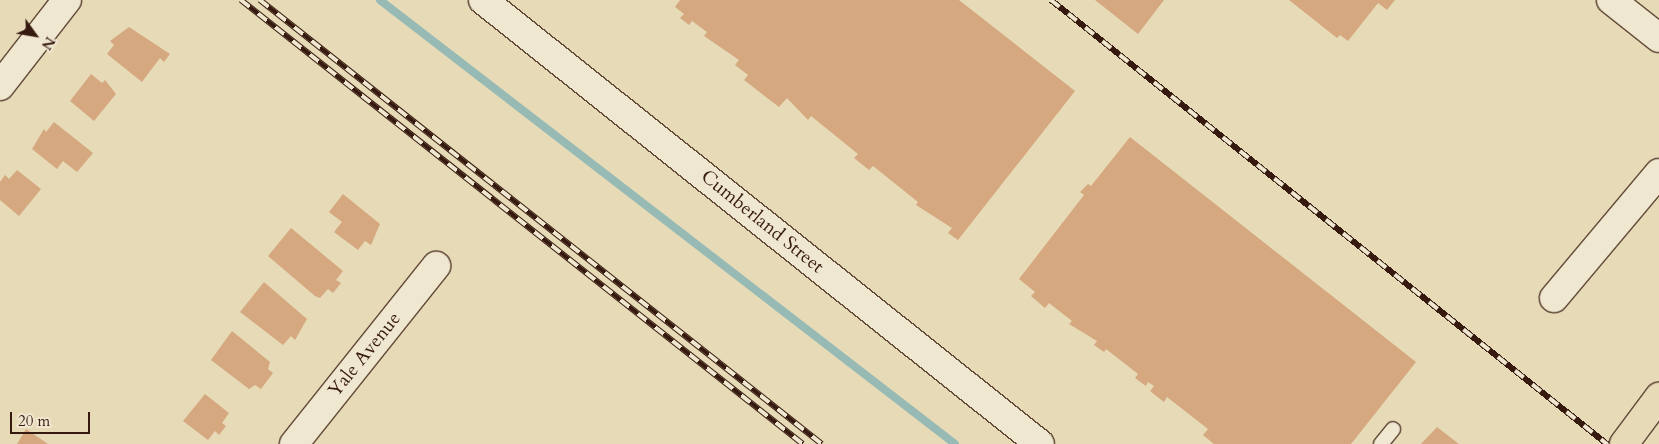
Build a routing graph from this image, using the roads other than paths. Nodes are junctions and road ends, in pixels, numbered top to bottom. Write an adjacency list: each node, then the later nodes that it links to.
1 (67, 0): 5 (street)
2 (483, 0): 12 (street, Cumberland Street)
3 (1611, 0): 4 (street)
4 (1659, 38)
5 (0, 86)
6 (1659, 173): 8 (street)
7 (436, 266): 11 (street, Yale Avenue)
8 (1554, 298)
9 (1659, 397): 14 (main road)
10 (1393, 429): 13 (lane)
11 (294, 444)
12 (1040, 444)
13 (1381, 444)
14 (1624, 444)

